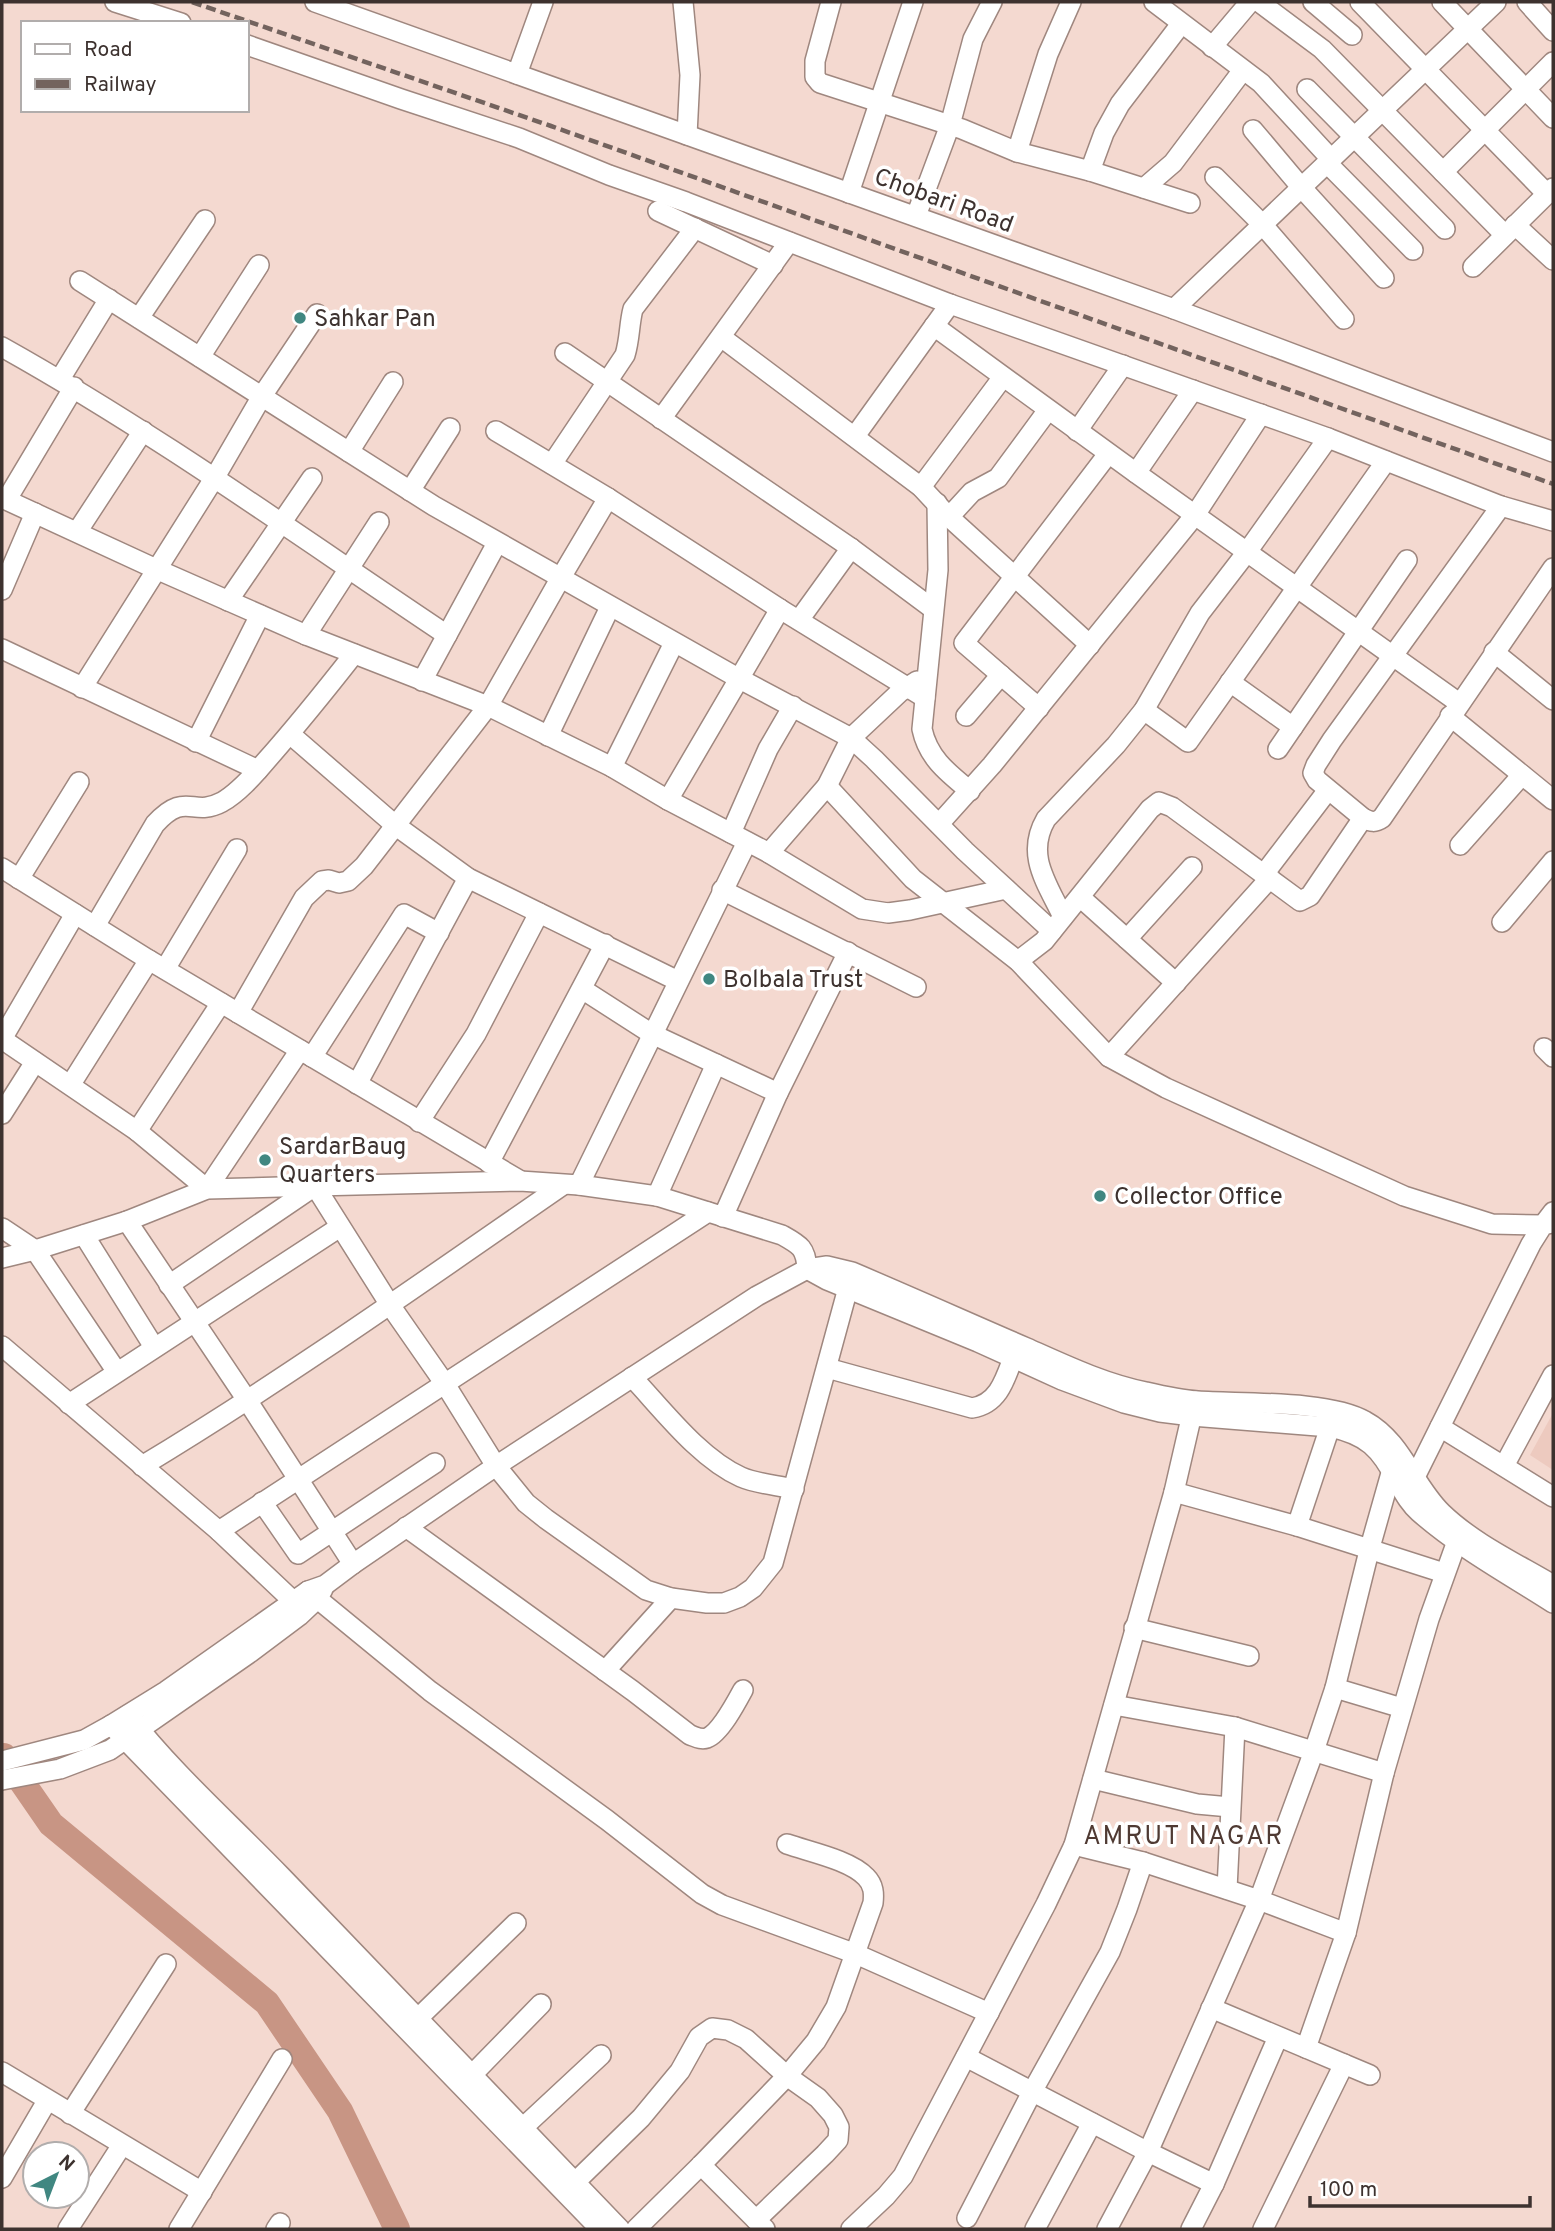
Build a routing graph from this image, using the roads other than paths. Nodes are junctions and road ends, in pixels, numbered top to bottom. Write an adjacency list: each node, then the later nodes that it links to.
1 (115, 2): 17 (street)
2 (315, 2): 27 (street, Chobari Road)
3 (543, 2): 27 (street)
4 (684, 2): 36 (street)
5 (831, 2): 30 (street)
6 (913, 2): 30 (street)
7 (992, 2): 33 (street)
8 (1071, 2): 38 (street)
9 (1154, 2): 18 (street)
10 (1250, 2): 23 (street)
11 (1259, 2): 31 (street)
12 (1314, 2): 21 (street)
13 (1360, 2): 25 (street)
14 (1442, 2): 19 (street)
15 (1496, 2): 19 (street)
16 (1527, 2): 20 (street)
17 (175, 21)
18 (1181, 24): 23 (street); 40 (street)
19 (1467, 29): 25 (street); 29 (street)
20 (1553, 31)
21 (1352, 36)
22 (248, 45): 55 (street)
23 (1212, 47): 26 (street)
24 (1553, 62): 29 (street)
25 (1426, 69): 31 (street); 35 (street)
26 (1243, 70): 39 (street); 44 (street)
27 (517, 74): 36 (street, Chobari Road)
28 (1307, 89): 37 (street)
29 (1526, 89): 32 (street); 35 (street)
30 (879, 102): 33 (street); 46 (street)
31 (1383, 110): 37 (street); 41 (street)
32 (1553, 118)
33 (950, 125): 38 (street); 49 (street)
34 (1253, 130): 43 (street)
35 (1484, 131): 41 (street); 45 (street)
36 (687, 135): 46 (street, Chobari Road)
37 (1353, 138): 39 (street); 53 (street)
38 (1017, 152): 40 (street)
39 (1329, 161): 43 (street); 56 (street)
40 (1090, 171): 44 (street)
41 (1443, 172): 54 (street)
42 (1215, 177): 51 (street)
43 (1301, 187): 51 (street); 61 (street)
44 (1144, 188): 47 (street)
45 (1550, 191): 54 (street)
46 (849, 192): 49 (street, Chobari Road)
47 (1190, 203)
48 (658, 211): 52 (street)
49 (916, 216): 65 (street, Chobari Road)
50 (205, 220): 67 (street)
51 (1262, 225): 65 (street); 68 (street)
52 (695, 228): 59 (street); 76 (street)
53 (1445, 229)
54 (1510, 230): 57 (street); 60 (street)
55 (789, 242): 59 (street); 64 (street)
56 (1413, 250)
57 (1553, 260)
58 (259, 265): 73 (street)
59 (773, 265): 70 (street)
60 (1472, 267)
61 (1384, 278)
62 (80, 281): 63 (street)
63 (109, 299): 67 (street); 78 (street)
64 (950, 304): 69 (street); 74 (street)
65 (1174, 309): 91 (street, Chobari Road)
66 (317, 314): 80 (street)
67 (139, 318): 73 (street)
68 (1344, 318)
69 (934, 326): 75 (street); 88 (street)
70 (721, 337): 83 (street); 88 (street)
71 (2, 346): 78 (street)
72 (565, 353): 76 (street)
73 (201, 357): 80 (street)
74 (1123, 365): 79 (street); 87 (street)
75 (1003, 377): 81 (street); 98 (street)
76 (606, 381): 83 (street); 94 (street)
77 (394, 382): 90 (street)
78 (67, 383): 85 (street); 100 (street)
79 (1193, 390): 82 (street); 95 (street)
80 (262, 396): 90 (street); 96 (street)
81 (1048, 410): 87 (street); 103 (street)
82 (1261, 414): 89 (street); 105 (street)
83 (661, 419): 111 (street)
84 (450, 428): 99 (street)
85 (143, 431): 96 (street); 109 (street)
86 (496, 431): 94 (street)
87 (1077, 431): 92 (street)
88 (855, 436): 98 (street)
89 (1328, 438): 93 (street); 112 (street)
90 (349, 452): 99 (street)
91 (1553, 452)
92 (1108, 454): 95 (street); 117 (street)
93 (1387, 461): 102 (street); 119 (street)
94 (552, 464): 101 (street)
95 (1136, 473): 105 (street)
96 (215, 477): 108 (street); 115 (street)
97 (312, 478): 108 (street)
98 (921, 487): 103 (street)
99 (410, 491): 110 (street)
100 (4, 498): 104 (street)
101 (608, 498): 118 (street); 124 (street)
102 (1501, 506): 106 (street); 136 (street)
103 (943, 510): 117 (street); 125 (street)
104 (35, 513): 109 (street); 120 (street)
105 (1195, 515): 112 (street); 132 (street)
106 (1553, 521)
107 (379, 522): 116 (street)
108 (281, 523): 116 (street); 122 (street)
109 (77, 532): 115 (street)
110 (497, 543): 118 (street); 130 (street)
111 (851, 548): 125 (street); 127 (street)
112 (1247, 552): 119 (street); 149 (street)
113 (1407, 560): 128 (street)
114 (1553, 568): 121 (street)
115 (156, 569): 122 (street); 143 (street)
116 (348, 569): 129 (street); 130 (street)
117 (1015, 577): 132 (street); 138 (street)
118 (560, 579): 123 (street); 146 (street)
119 (1297, 587): 128 (street); 141 (street)
120 (2, 590)
121 (1546, 596): 134 (street)
122 (228, 601): 126 (street)
123 (610, 607): 131 (street); 154 (street)
124 (780, 609): 127 (street); 139 (street)
125 (933, 609): 137 (street)
126 (260, 615): 129 (street); 156 (street)
127 (799, 620): 142 (street)
128 (1359, 631): 136 (street); 152 (street)
129 (306, 635): 135 (street)
130 (447, 635): 140 (street)
131 (674, 643): 139 (street); 158 (street)
132 (1090, 645): 148 (street)
133 (2, 649): 143 (street)
134 (1494, 652): 145 (street); 150 (street)
135 (354, 654): 140 (street); 153 (street)
136 (1394, 656): 150 (street); 163 (street)
137 (927, 675): 142 (street); 144 (street)
138 (1001, 675): 148 (street); 151 (street)
139 (738, 678): 147 (street); 165 (street)
140 (422, 681): 146 (street)
141 (1230, 682): 149 (street); 152 (street)
142 (907, 687): 144 (street); 155 (street)
143 (82, 688): 156 (street)
144 (925, 698): 164 (street)
145 (1553, 700)
146 (488, 706): 154 (street); 169 (street)
147 (793, 706): 155 (street); 170 (street)
148 (1039, 708): 164 (street)
149 (1144, 710): 186 (street)
150 (1455, 710): 160 (street); 167 (street)
151 (966, 716)
152 (1293, 727): 157 (street)
153 (290, 734): 159 (street); 169 (street)
154 (548, 736): 158 (street)
155 (851, 738): 162 (street); 168 (street)
156 (196, 742): 159 (street)
157 (1278, 749)
158 (612, 767): 165 (street)
159 (258, 770): 187 (street)
160 (1522, 775): 166 (street); 171 (street)
161 (79, 782): 176 (street)
162 (827, 786): 173 (street); 182 (street)
163 (1328, 790): 167 (street); 177 (street)
164 (970, 791): 168 (street)
165 (668, 800): 170 (street)
166 (1553, 800)
167 (1363, 818): 177 (street)
168 (939, 824): 179 (street)
169 (395, 825): 178 (street); 198 (street)
170 (739, 837): 173 (street); 180 (street)
171 (1460, 845)
172 (237, 849): 193 (street)
173 (769, 853): 182 (street)
174 (1553, 861): 185 (street)
175 (1192, 867): 189 (street)
176 (7, 874): 184 (street)
177 (1267, 876): 181 (street); 195 (street)
178 (468, 878): 183 (street); 188 (street)
179 (1006, 889): 182 (street); 186 (street)
180 (722, 890): 191 (street); 194 (street)
181 (1080, 897): 186 (street); 189 (street)
182 (943, 903): 192 (street)
183 (539, 913): 190 (street); 209 (street)
184 (75, 914): 187 (street); 200 (street)
185 (1502, 922)
186 (1058, 924): 192 (street)
187 (95, 926): 193 (street)
188 (439, 933): 201 (street); 206 (street)
189 (1128, 939): 195 (street)
190 (606, 944): 194 (street); 197 (street)
191 (848, 953): 196 (street); 207 (street)
192 (1018, 961): 202 (street)
193 (157, 964): 198 (street); 205 (street)
194 (678, 981): 199 (street)
195 (1176, 983): 202 (street)
196 (916, 987)
197 (582, 989): 199 (street); 211 (street)
198 (230, 1008): 201 (street); 210 (street)
199 (652, 1034): 204 (street); 214 (street)
200 (2, 1039): 203 (street)
201 (306, 1054): 206 (street); 215 (street)
202 (1109, 1057): 218 (street)
203 (35, 1062): 205 (street); 208 (street)
204 (716, 1064): 207 (street); 216 (street)
205 (71, 1084): 210 (street)
206 (357, 1084): 209 (street)
207 (778, 1093): 217 (street)
208 (2, 1114)
209 (419, 1122): 211 (street)
210 (137, 1131): 215 (street)
211 (489, 1163): 212 (street)
212 (520, 1181): 213 (street); 214 (street)
213 (315, 1185): 215 (street); 220 (street); 226 (street)
214 (571, 1185): 216 (street); 228 (street)
215 (207, 1189): 219 (street)
216 (657, 1196): 217 (street)
217 (715, 1214): 225 (street); 237 (street)
218 (1550, 1220): 242 (street)
219 (127, 1221): 222 (street); 226 (street)
220 (340, 1227): 228 (street); 229 (street)
221 (2, 1228): 223 (street)
222 (84, 1235): 223 (street); 231 (street)
223 (35, 1250): 224 (street); 234 (street)
224 (2, 1258)
225 (807, 1269): 227 (street); 235 (street); 240 (street)
226 (169, 1285): 229 (street)
227 (848, 1288): 232 (street); 233 (street)
228 (390, 1305): 237 (street); 238 (street)
229 (194, 1321): 231 (street); 238 (street)
230 (2, 1346): 239 (street)
231 (154, 1348): 234 (street)
232 (1013, 1358): 233 (street); 240 (street)
233 (827, 1368): 251 (street)
234 (117, 1372): 239 (street)
235 (632, 1377): 246 (street); 251 (street)
236 (1553, 1377): 247 (street)
237 (445, 1384): 246 (street); 250 (street)
238 (247, 1400): 245 (street); 250 (street)
239 (69, 1404): 245 (street)
240 (1193, 1408): 241 (street); 252 (street)
241 (1331, 1418): 243 (street); 248 (street); 255 (street)
242 (1440, 1427): 247 (street); 249 (street)
243 (1397, 1448): 248 (street); 249 (street)
244 (435, 1463): 258 (street)
245 (142, 1466): 257 (street)
246 (496, 1466): 256 (street); 265 (street)
247 (1504, 1466): 253 (street)
248 (1392, 1471): 259 (street); 260 (street)
249 (1415, 1476): 259 (street)
250 (297, 1479): 254 (street); 258 (street)
251 (794, 1489): 265 (street)
252 (1174, 1492): 255 (street); 267 (street)
253 (1553, 1497)
254 (262, 1502): 257 (street); 258 (street)
255 (1297, 1526): 260 (street)
256 (406, 1527): 261 (street); 269 (street)
257 (219, 1531): 264 (street)
258 (332, 1532): 261 (street)
259 (1459, 1536): 262 (street); 263 (street); 266 (street)
260 (1369, 1550): 262 (street); 270 (street)
261 (353, 1564): 264 (street)
262 (1444, 1573): 273 (street)
263 (1553, 1585)
264 (311, 1594): 275 (street); 289 (street)
265 (671, 1598): 269 (street)
266 (1553, 1603)
267 (1134, 1628): 268 (street); 272 (street)
268 (1249, 1656)
269 (605, 1671): 271 (street)
270 (1335, 1688): 273 (street); 276 (street)
271 (743, 1690)
272 (1114, 1705): 274 (street); 279 (street)
273 (1402, 1708): 278 (street)
274 (1235, 1727): 276 (street); 281 (street)
275 (131, 1729): 277 (street); 280 (street); 294 (street)
276 (1314, 1751): 278 (street); 286 (street)
277 (8, 1760)
278 (1384, 1773): 288 (street)
279 (1093, 1779): 281 (street); 283 (street)
280 (2, 1780)
281 (1230, 1807): 285 (street)
282 (788, 1844): 289 (street)
283 (1074, 1845): 284 (street); 293 (street)
284 (1143, 1862): 285 (street); 305 (street)
285 (1227, 1889): 286 (street)
286 (1258, 1900): 288 (street); 292 (street)
287 (516, 1923): 294 (street)
288 (1346, 1933): 296 (street)
289 (856, 1954): 293 (street); 303 (street)
290 (166, 1964): 307 (street)
291 (541, 2004): 304 (street)
292 (1211, 2008): 295 (street); 311 (street)
293 (989, 2013): 298 (street)
294 (411, 2024): 304 (street)
295 (1278, 2037): 296 (street); 314 (street)
296 (1306, 2048): 300 (street)
297 (601, 2055): 309 (street)
298 (966, 2057): 305 (street); 324 (street)
299 (282, 2059): 316 (street)
300 (1344, 2064): 302 (street); 328 (street)
301 (2, 2072): 306 (street)
302 (1370, 2075)
303 (787, 2076): 312 (street); 315 (street); 318 (street)
304 (466, 2081): 309 (street)
305 (1032, 2092): 308 (street); 317 (street)
306 (47, 2101): 307 (street); 313 (street)
307 (70, 2114): 310 (street)
308 (1092, 2123): 311 (street); 325 (street)
309 (517, 2134): 315 (street)
310 (122, 2145): 316 (street); 319 (street)
311 (1148, 2152): 314 (street); 326 (street)
312 (702, 2165): 318 (street); 323 (street)
313 (2, 2178)
314 (1214, 2185): 327 (street)
315 (570, 2188): 321 (street); 322 (street)
316 (202, 2192): 320 (street)
317 (967, 2218)
318 (760, 2225)
319 (68, 2229)
320 (179, 2229)
321 (600, 2229)
322 (620, 2229)
323 (636, 2229)
324 (851, 2229)
325 (1035, 2229)
326 (1107, 2229)
327 (1191, 2229)
328 (1263, 2229)

